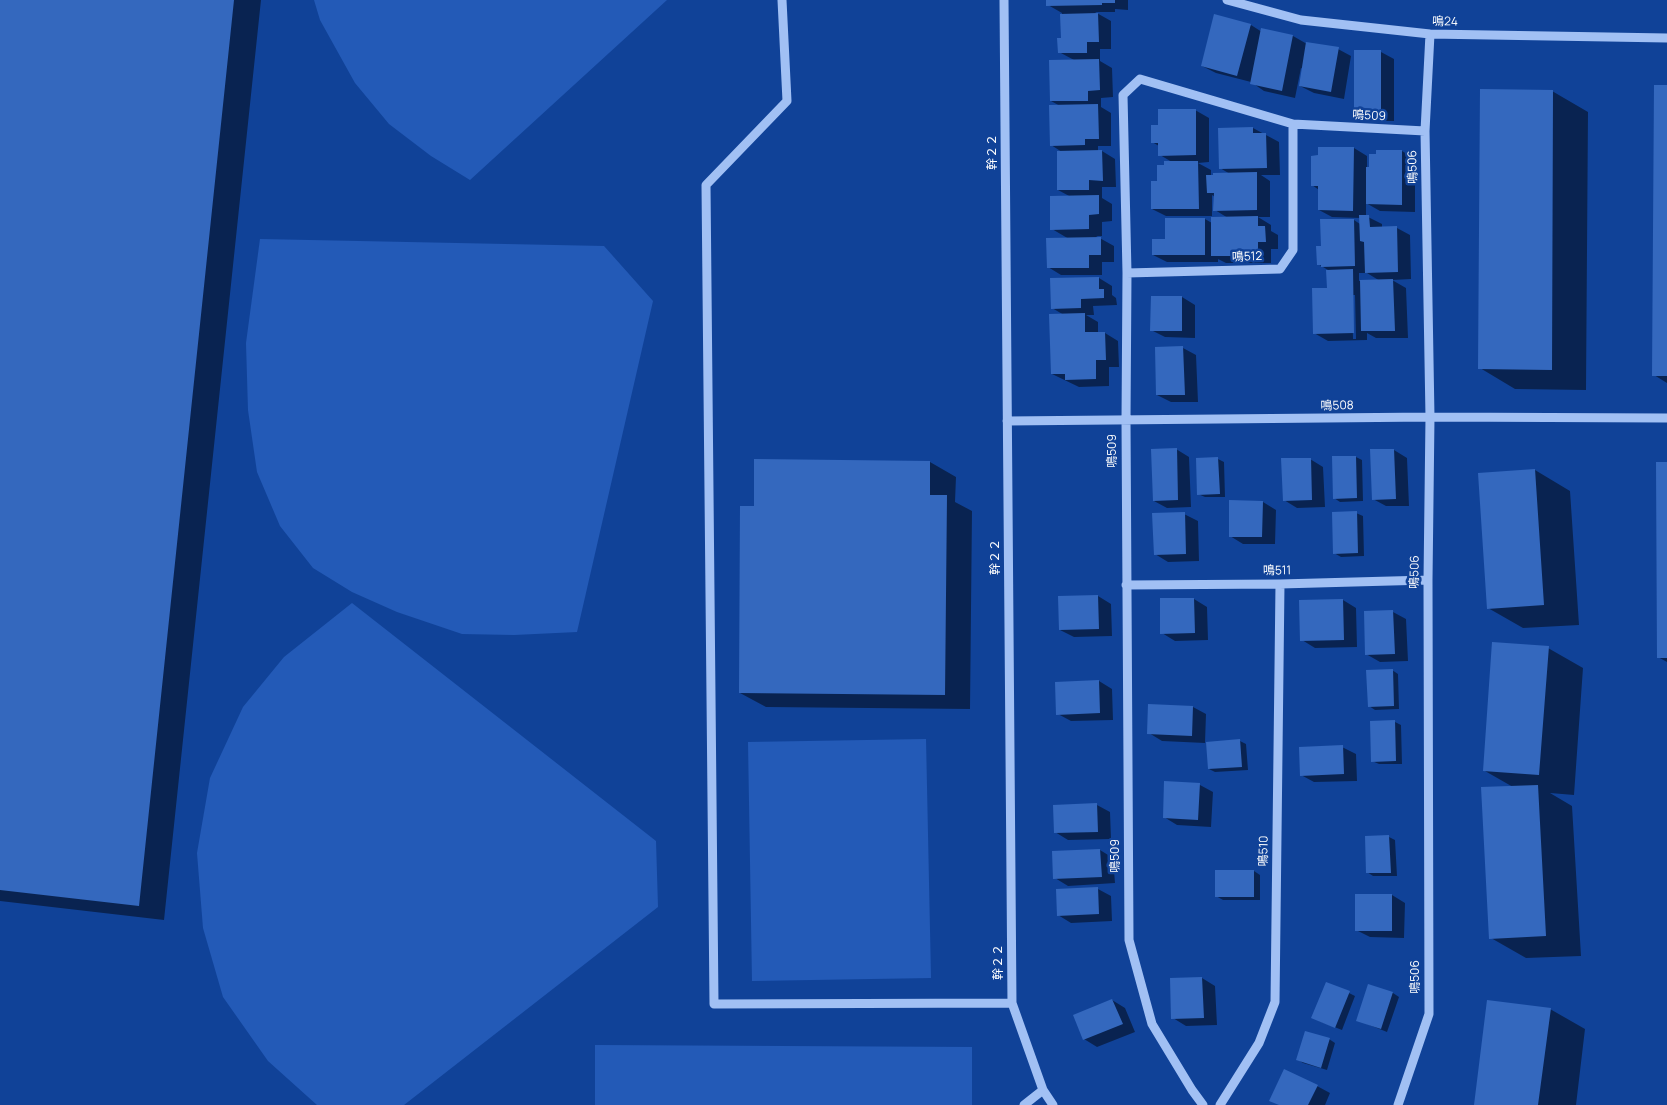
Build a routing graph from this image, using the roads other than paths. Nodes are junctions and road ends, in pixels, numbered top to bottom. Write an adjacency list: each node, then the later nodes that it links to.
1 (782, 0): 16 (street)
2 (1004, 0): 12 (street, 幹２２)
3 (1227, 0): 4 (street, 鳴24)
4 (1430, 34): 5 (street, 鳴24); 7 (street, 鳴506)
5 (1667, 38)
6 (1293, 124): 7 (street, 鳴509); 8 (street, 鳴512); 8 (street, 鳴509)
7 (1425, 131): 9 (street, 鳴506)
8 (1127, 273): 11 (street, 鳴509)
9 (1430, 417): 10 (street, 鳴508); 11 (street, 鳴508); 13 (street, 鳴506)
10 (1667, 418)
11 (1126, 420): 12 (street, 鳴508); 15 (street, 鳴509)
12 (1007, 421): 16 (street, 幹２２)
13 (1428, 580): 14 (street, 鳴511); 22 (street, 鳴506)
14 (1280, 584): 15 (street, 鳴511); 21 (street, 鳴510)
15 (1126, 585): 20 (street, 鳴509)
16 (1012, 1003): 17 (street, 幹２２)
17 (1043, 1090): 18 (street); 19 (street, 幹２２)
18 (1024, 1105)
19 (1053, 1105)
20 (1203, 1105)
21 (1220, 1105)
22 (1398, 1105)

